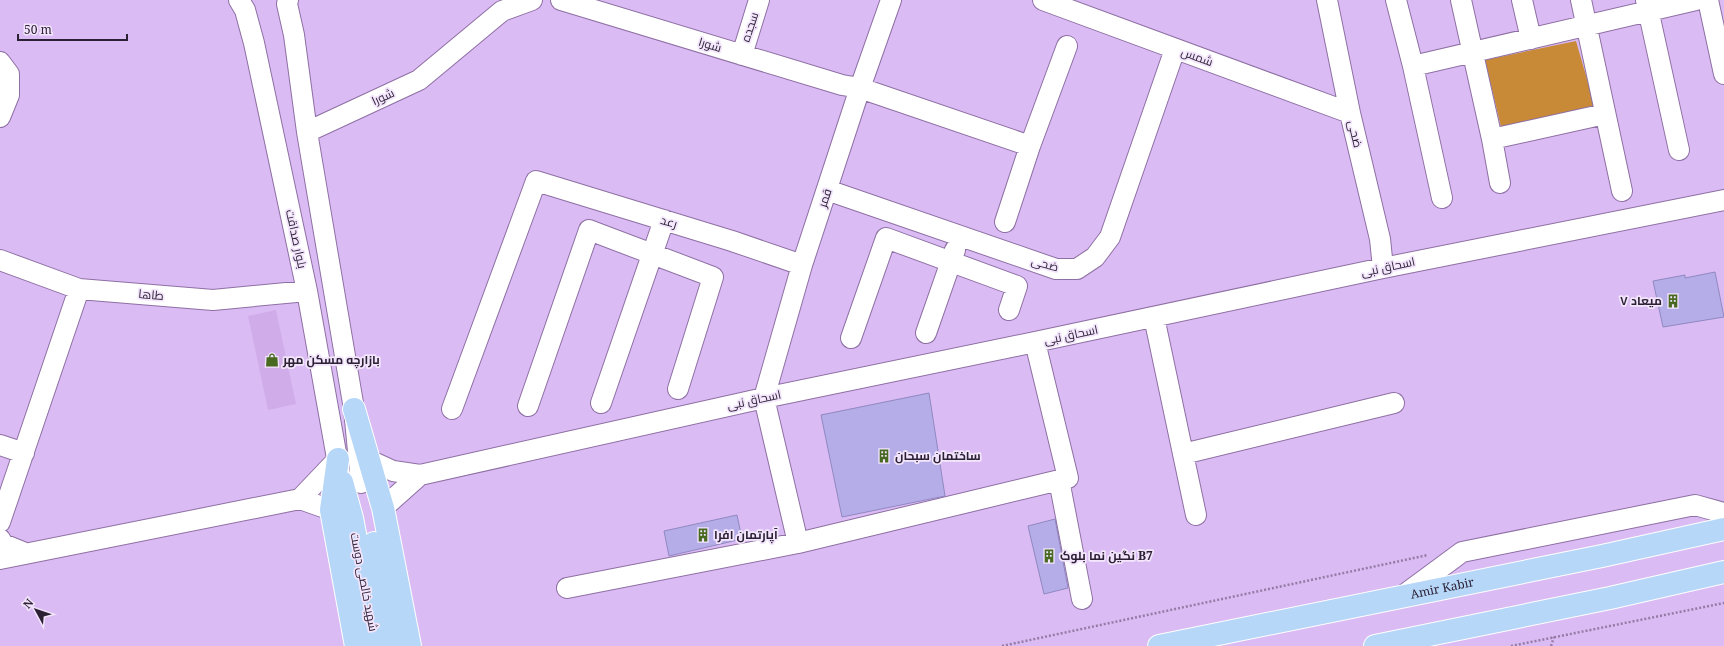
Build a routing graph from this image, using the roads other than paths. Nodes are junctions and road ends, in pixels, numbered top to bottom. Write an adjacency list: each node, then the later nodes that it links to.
1 (532, 0): 29 (street, شورا)
2 (561, 0): 21 (street, شورا)
3 (759, 0): 21 (street, سجده)
4 (891, 0): 25 (street, قمر)
5 (1043, 0): 19 (street, شمس)
6 (1327, 0): 26 (street, ضحی)
7 (1396, 0): 23 (street)
8 (1461, 0): 20 (street)
9 (1522, 0): 17 (street)
10 (1581, 0): 16 (street)
11 (1696, 0): 15 (street)
12 (1708, 0): 24 (street)
13 (286, 1): 29 (street)
14 (246, 3): 47 (street, بلوار صداقت)
15 (1648, 6): 16 (street); 32 (street)
16 (1585, 26): 17 (street); 27 (street)
17 (1531, 39): 20 (street)
18 (1067, 46): 31 (street)
19 (1175, 49): 26 (street, شمس); 40 (street, ضحی)
20 (1473, 52): 23 (street); 30 (street)
21 (742, 55): 25 (street, شورا)
22 (0, 62): 28 (street)
23 (1413, 66): 36 (street)
24 (1724, 74)
25 (860, 88): 31 (street, شورا); 34 (street, قمر)
26 (1350, 113): 45 (street, ضحی)
27 (1605, 114): 30 (street); 35 (street)
28 (0, 117)
29 (307, 132): 58 (street)
30 (1492, 139): 33 (street)
31 (1030, 146): 39 (street)
32 (1679, 150)
33 (1500, 183)
34 (827, 190): 40 (street, ضحی); 44 (street, قمر)
35 (1622, 191)
36 (1442, 198)
37 (1724, 200): 45 (street, اسحاق نبی)
38 (664, 220): 41 (street); 44 (street, رعد); 59 (street, رعد)
39 (1005, 222)
40 (960, 236): 43 (street)
41 (652, 255): 53 (street); 55 (street); 57 (street)
42 (0, 260): 46 (street, طاها)
43 (950, 262): 48 (street); 50 (street); 51 (street)
44 (802, 265): 54 (street, قمر)
45 (1383, 268): 49 (street, اسحاق نبی)
46 (78, 289): 47 (street, طاها); 61 (street)
47 (307, 291): 63 (street, بلوار صداقت)
48 (1009, 310)
49 (1154, 317): 52 (street, اسحاق نبی); 62 (street)
50 (926, 333)
51 (851, 338)
52 (1035, 342): 54 (street, اسحاق نبی); 66 (street)
53 (678, 389)
54 (764, 398): 65 (street, اسحاق نبی); 76 (street)
55 (601, 402)
56 (1394, 403): 62 (street)
57 (528, 406)
58 (354, 409): 64 (main road); 67 (street)
59 (452, 409)
60 (0, 445): 61 (street)
61 (24, 452): 73 (street)
62 (1183, 454): 72 (street)
63 (338, 459): 67 (street, بلوار صداقت); 68 (street); 69 (main road)
64 (369, 460): 65 (street); 71 (main road)
65 (420, 475): 71 (street)
66 (1059, 480): 76 (street); 82 (street)
67 (352, 482): 71 (main road)
68 (300, 499): 69 (street); 77 (street)
69 (331, 510): 84 (main road)
70 (1724, 513): 81 (street)
71 (368, 515): 85 (main road, شهید خالصی دوست); 86 (main road, شهید خالصی دوست); 87 (main road)
72 (1196, 515)
73 (0, 522)
74 (1724, 529): 81 (main road, Amir Kabir)
75 (0, 539): 77 (street)
76 (798, 543): 80 (street)
77 (25, 553): 78 (street)
78 (0, 559)
79 (1724, 572): 89 (main road)
80 (567, 588)
81 (1400, 597): 83 (main road, Amir Kabir)
82 (1082, 599)
83 (1217, 640): 88 (main road, Amir Kabir)
84 (356, 646)
85 (377, 646)
86 (393, 646)
87 (410, 646)
88 (1163, 646)
89 (1375, 646)

